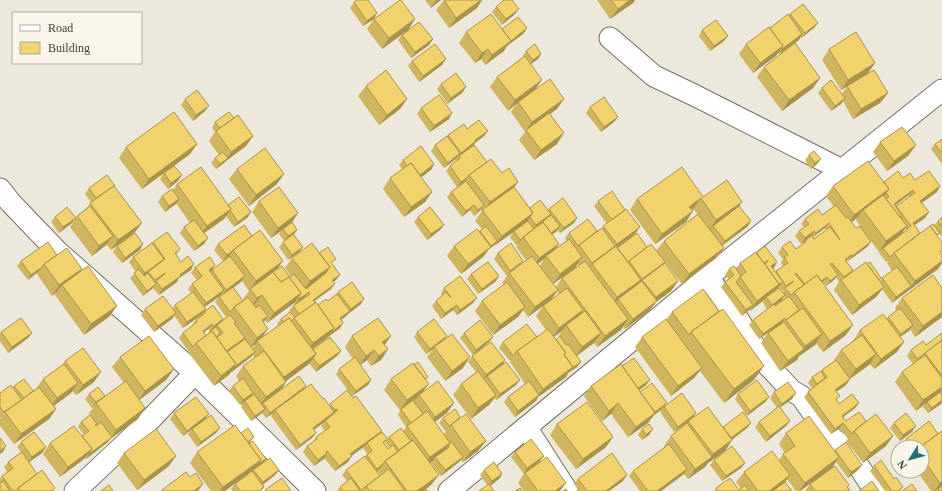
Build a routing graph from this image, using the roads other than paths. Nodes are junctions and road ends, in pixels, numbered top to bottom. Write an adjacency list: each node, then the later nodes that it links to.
1 (610, 38): 3 (street)
2 (942, 90): 3 (street)
3 (842, 170): 5 (street)
4 (0, 189): 6 (street)
5 (708, 277): 7 (street); 12 (street)
6 (195, 373): 8 (street); 9 (street)
7 (526, 427): 10 (street); 11 (street)
8 (75, 491)
9 (315, 491)
10 (450, 491)
11 (567, 491)
12 (875, 491)

